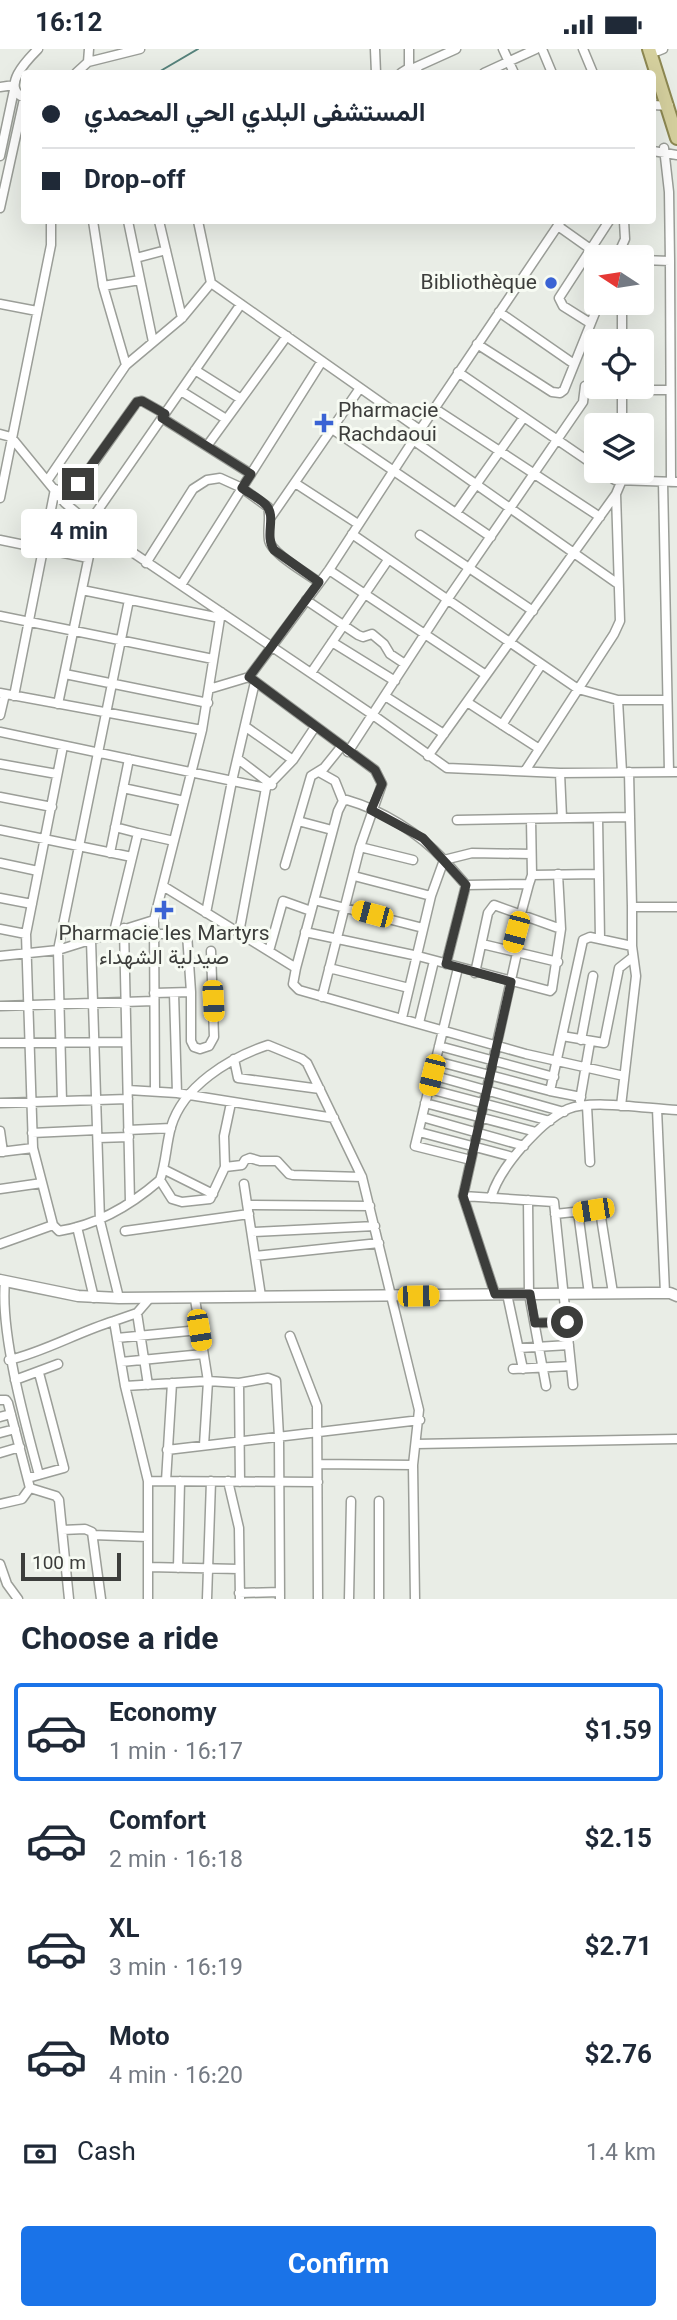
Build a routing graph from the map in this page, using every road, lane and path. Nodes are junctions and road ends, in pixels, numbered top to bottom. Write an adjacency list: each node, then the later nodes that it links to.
1 (38, 49): 14 (street)
2 (89, 49): 12 (street)
3 (141, 49): 12 (street)
4 (375, 49): 16 (street)
5 (409, 49): 17 (street)
6 (456, 49): 17 (street)
7 (503, 49): 13 (street)
8 (536, 49): 13 (street)
9 (542, 49): 20 (street)
10 (583, 49): 21 (street)
11 (657, 49): 26 (main road)
12 (88, 62): 15 (street)
13 (509, 62): 18 (street); 19 (street)
14 (22, 70)
15 (79, 70)
16 (376, 70)
17 (414, 70)
18 (491, 70)
19 (513, 70)
20 (551, 70)
21 (592, 70)
22 (21, 72): 24 (street)
23 (0, 87): 24 (street)
24 (14, 87): 25 (street); 32 (street)
25 (21, 95)
26 (673, 107): 28 (main road)
27 (21, 108): 33 (street)
28 (677, 138)
29 (677, 143): 30 (street)
30 (660, 151): 31 (street); 50 (street)
31 (677, 155)
32 (0, 156)
33 (0, 208)
34 (51, 224): 56 (street)
35 (93, 224): 53 (street)
36 (129, 224): 48 (street)
37 (160, 224): 46 (street)
38 (199, 224): 52 (street)
39 (558, 224): 57 (street)
40 (560, 224): 43 (street)
41 (607, 224): 44 (street)
42 (624, 224): 45 (street)
43 (584, 245)
44 (592, 245)
45 (622, 245)
46 (166, 250): 48 (street); 59 (street)
47 (584, 257): 60 (street)
48 (136, 258): 51 (street)
49 (654, 260): 50 (street)
50 (670, 261): 71 (street)
51 (140, 280): 53 (street); 62 (street)
52 (211, 283): 55 (street); 59 (street)
53 (103, 286): 66 (street)
54 (0, 304): 56 (street)
55 (242, 304): 61 (street); 67 (street)
56 (37, 311): 82 (street)
57 (499, 312): 63 (street); 65 (street)
58 (593, 315): 60 (street)
59 (182, 318): 62 (street)
60 (590, 323): 65 (street)
61 (287, 336): 64 (street); 74 (street)
62 (153, 342): 66 (street)
63 (477, 344): 65 (street); 68 (street)
64 (322, 361): 69 (street); 89 (street)
65 (574, 364)
66 (126, 365): 91 (street)
67 (195, 370): 72 (street); 74 (street)
68 (458, 372): 75 (street); 77 (street)
69 (360, 388): 79 (street); 80 (street)
70 (654, 389): 71 (street)
71 (669, 390): 92 (street)
72 (181, 391): 76 (street); 78 (street)
73 (584, 394): 84 (street)
74 (241, 399): 78 (street)
75 (434, 408): 80 (street); 86 (street)
76 (163, 416): 85 (street); 100 (street); 106 (street)
77 (524, 417): 84 (street); 86 (street)
78 (226, 419): 85 (street)
79 (332, 429): 88 (street); 93 (street)
80 (420, 430): 83 (street)
81 (0, 434): 82 (street)
82 (12, 437): 91 (street); 99 (street)
83 (413, 440): 88 (street); 95 (street)
84 (557, 440): 87 (street); 90 (street)
85 (207, 446): 89 (street)
86 (500, 451): 90 (street); 95 (street)
87 (584, 458)
88 (393, 470): 102 (street); 105 (street)
89 (251, 474): 96 (street)
90 (534, 474): 101 (street); 104 (street)
91 (47, 481): 97 (street)
92 (670, 482): 151 (street)
93 (295, 483): 103 (street); 105 (street)
94 (619, 483): 98 (street)
95 (476, 484): 101 (street); 102 (street)
96 (242, 488): 103 (street); 115 (street); 120 (street)
97 (55, 489): 100 (street); 111 (street)
98 (616, 494): 104 (street); 119 (street)
99 (0, 498)
100 (65, 503): 106 (street)
101 (510, 508): 109 (street); 112 (street)
102 (456, 513): 109 (street)
103 (271, 517): 118 (street)
104 (600, 517): 112 (street)
105 (358, 524): 107 (street)
106 (92, 525): 113 (street); 115 (street)
107 (352, 534): 114 (street); 117 (street)
108 (419, 535): 116 (street)
109 (491, 537): 116 (street)
110 (0, 540): 111 (street)
111 (43, 548): 113 (street); 129 (street)
112 (574, 553): 119 (street); 126 (street)
113 (88, 558): 121 (street)
114 (388, 559): 122 (street); 125 (street)
115 (146, 563): 120 (street)
116 (469, 569): 125 (street); 126 (street)
117 (328, 570): 118 (street); 122 (street)
118 (319, 582): 124 (street)
119 (618, 584): 147 (street)
120 (181, 585): 127 (street)
121 (82, 590): 123 (street); 131 (street)
122 (365, 594): 130 (street); 132 (street)
123 (129, 600): 127 (street); 133 (street)
124 (306, 600): 130 (street); 136 (street)
125 (447, 600): 132 (street); 135 (street)
126 (533, 611): 135 (street)
127 (220, 615): 136 (street); 137 (street)
128 (0, 616): 129 (street)
129 (28, 622): 131 (street); 148 (street)
130 (344, 625): 134 (street); 138 (street)
131 (74, 631): 133 (street); 141 (street)
132 (425, 635): 138 (street); 142 (street)
133 (121, 641): 137 (street); 145 (street)
134 (332, 642): 140 (street); 144 (street)
135 (510, 643): 139 (street); 142 (street)
136 (271, 647): 140 (street); 143 (street)
137 (212, 659): 146 (street)
138 (405, 664): 144 (street)
139 (541, 665): 147 (street); 158 (street)
140 (311, 673): 157 (street)
141 (65, 674): 145 (street); 154 (street)
142 (486, 675): 152 (street)
143 (252, 680): 146 (street); 159 (street); 160 (street)
144 (395, 681): 149 (street)
145 (112, 684): 153 (street); 155 (street)
146 (209, 689): 153 (street)
147 (578, 689): 150 (street); 165 (street)
148 (6, 694): 154 (street); 156 (street)
149 (385, 696): 157 (street); 163 (street)
150 (618, 700): 151 (street); 175 (street)
151 (667, 700): 176 (street)
152 (467, 702): 158 (street); 163 (street)
153 (208, 703): 161 (street)
154 (58, 704): 155 (street)
155 (106, 713): 161 (street); 167 (street)
156 (0, 715)
157 (373, 715): 166 (street); 168 (street)
158 (502, 725): 165 (street)
159 (246, 727): 170 (street); 171 (street)
160 (315, 727): 166 (street); 171 (street)
161 (202, 730): 177 (street)
162 (0, 732): 164 (street)
163 (444, 734): 168 (street)
164 (63, 746): 167 (street); 179 (street)
165 (538, 748): 173 (street)
166 (345, 750): 174 (street); 187 (street)
167 (98, 753): 169 (street); 200 (street)
168 (428, 756): 173 (street)
169 (129, 759): 177 (street); 182 (street)
170 (238, 759): 180 (street); 181 (street)
171 (293, 760): 181 (street)
172 (0, 764): 179 (street)
173 (525, 771): 178 (street)
174 (319, 772): 185 (street); 193 (street)
175 (626, 772): 176 (street); 178 (street); 188 (street)
176 (673, 772)
177 (192, 773): 180 (street); 184 (street)
178 (560, 773): 190 (street)
179 (57, 774): 186 (street)
180 (232, 781): 181 (street); 225 (street)
181 (269, 787): 234 (street)
182 (123, 788): 184 (street); 194 (street)
183 (0, 797): 186 (street)
184 (184, 801): 199 (street)
185 (343, 801): 187 (street); 196 (street)
186 (52, 807): 198 (street)
187 (371, 810): 201 (street); 206 (street)
188 (630, 817): 191 (street); 221 (street)
189 (531, 818): 190 (street); 192 (street); 203 (street)
190 (562, 818): 191 (street)
191 (598, 818): 211 (street)
192 (457, 820)
193 (299, 821): 196 (street); 208 (street)
194 (115, 827): 197 (street); 202 (street)
195 (0, 830): 198 (street)
196 (332, 830): 219 (street)
197 (138, 833): 199 (street); 204 (street)
198 (45, 839): 200 (street); 209 (street)
199 (174, 841): 216 (street)
200 (79, 846): 202 (street); 242 (street)
201 (359, 848): 205 (street); 213 (street)
202 (110, 853): 204 (street)
203 (531, 854): 206 (street); 212 (street)
204 (132, 857): 232 (street)
205 (413, 860)
206 (444, 860): 215 (street); 217 (street)
207 (0, 863): 209 (street)
208 (285, 865)
209 (38, 871): 220 (street)
210 (558, 874): 211 (street); 212 (street); 231 (street)
211 (599, 874): 238 (street)
212 (531, 875): 214 (street)
213 (354, 876): 217 (street); 223 (street)
214 (529, 884): 215 (street); 226 (street)
215 (466, 885): 252 (street)
216 (163, 886): 225 (street); 227 (street)
217 (431, 896): 229 (street)
218 (0, 898): 220 (street)
219 (314, 899): 223 (street); 224 (street)
220 (32, 904): 235 (street)
221 (632, 907): 222 (street); 241 (street)
222 (677, 907)
223 (346, 908): 229 (street); 237 (street)
224 (311, 911): 233 (street); 244 (street)
225 (206, 913): 234 (street)
226 (522, 913): 231 (street); 240 (street); 245 (street)
227 (153, 920): 228 (street); 236 (street)
228 (124, 928): 232 (street); 264 (street)
229 (423, 928): 248 (street)
230 (0, 929): 235 (street)
231 (562, 929): 251 (street)
232 (114, 932): 239 (street)
233 (305, 932): 237 (street); 253 (street)
234 (239, 933): 244 (street)
235 (26, 934): 246 (street)
236 (153, 934): 260 (street); 262 (street)
237 (337, 938): 248 (street); 254 (street)
238 (600, 939): 241 (street); 272 (street)
239 (91, 940): 242 (street); 265 (street)
240 (482, 944): 245 (street); 256 (street)
241 (632, 946): 249 (street)
242 (58, 950): 246 (street); 266 (street)
243 (211, 951): 260 (street)
244 (269, 951): 253 (street)
245 (514, 952): 251 (street); 258 (street)
246 (26, 954): 247 (street); 267 (street)
247 (0, 956)
248 (418, 956): 250 (street); 259 (street)
249 (633, 957): 273 (street); 288 (street)
250 (434, 961): 252 (street); 270 (street)
251 (558, 962): 258 (street)
252 (446, 964): 255 (street)
253 (296, 968): 263 (street)
254 (329, 968): 259 (street); 263 (street)
255 (458, 968): 256 (street); 271 (street)
256 (475, 973): 258 (street)
257 (593, 976): 273 (street)
258 (511, 982): 279 (street)
259 (409, 988): 269 (street)
260 (191, 992): 261 (street)
261 (174, 993): 262 (street); 295 (street)
262 (154, 997): 264 (street); 293 (street)
263 (322, 997): 269 (street)
264 (126, 1002): 265 (street); 275 (street)
265 (93, 1003): 266 (street); 274 (street)
266 (60, 1004): 267 (street); 278 (street)
267 (28, 1005): 268 (street); 277 (street)
268 (0, 1006)
269 (402, 1018): 270 (street)
270 (419, 1023): 271 (street)
271 (443, 1031): 279 (street); 280 (street)
272 (562, 1036): 273 (street); 284 (street)
273 (586, 1041): 285 (street)
274 (94, 1042): 275 (street); 278 (street); 299 (street)
275 (127, 1042): 296 (street)
276 (0, 1043): 277 (street)
277 (29, 1043): 278 (street); 301 (street)
278 (61, 1043): 300 (street)
279 (496, 1046): 283 (street); 284 (street)
280 (439, 1047): 282 (street); 283 (street)
281 (234, 1059): 290 (street); 290 (street); 297 (street)
282 (436, 1061): 286 (street); 287 (street)
283 (493, 1061): 287 (street); 289 (street)
284 (557, 1062): 285 (street); 289 (street)
285 (586, 1069): 288 (street); 298 (street)
286 (432, 1075): 291 (street); 292 (street)
287 (490, 1075): 292 (street); 294 (street)
288 (624, 1076): 307 (street)
289 (554, 1077): 294 (street)
290 (320, 1089): 313 (street)
291 (429, 1089): 304 (street); 305 (street)
292 (487, 1090): 305 (street); 310 (street)
293 (155, 1091): 295 (street); 296 (street)
294 (551, 1091): 298 (street)
295 (177, 1093): 297 (street)
296 (128, 1094): 299 (street); 321 (street)
297 (189, 1095): 303 (street); 315 (street)
298 (581, 1097): 306 (street)
299 (96, 1100): 300 (street); 322 (street)
300 (62, 1101): 301 (street)
301 (30, 1102): 302 (street); 320 (street)
302 (0, 1103)
303 (231, 1103): 313 (street); 330 (street)
304 (425, 1103): 311 (street); 312 (street)
305 (484, 1103): 312 (street); 314 (street)
306 (583, 1106): 307 (street); 310 (street); 329 (street)
307 (621, 1106): 308 (street)
308 (657, 1109): 309 (street); 357 (street)
309 (677, 1110)
310 (564, 1112): 314 (street)
311 (422, 1117): 317 (street); 318 (street)
312 (481, 1117): 318 (street); 319 (street)
313 (334, 1118): 332 (street)
314 (550, 1121): 319 (street)
315 (171, 1128): 321 (street); 331 (street)
316 (0, 1131): 326 (street)
317 (419, 1132): 324 (street); 328 (street)
318 (477, 1132): 323 (street); 324 (street)
319 (536, 1132): 323 (street)
320 (32, 1133): 322 (street); 325 (street)
321 (129, 1133): 322 (street); 341 (street)
322 (97, 1134): 346 (street)
323 (524, 1146): 327 (street)
324 (474, 1147): 327 (street); 328 (street)
325 (33, 1148): 326 (street); 334 (street)
326 (1, 1152)
327 (513, 1157): 339 (street)
328 (471, 1160): 338 (street)
329 (590, 1162)
330 (225, 1167): 332 (street); 337 (street)
331 (163, 1169): 333 (street); 337 (street)
332 (362, 1177): 342 (street)
333 (160, 1180): 337 (street); 341 (street)
334 (42, 1183): 336 (street); 347 (street)
335 (244, 1184): 343 (street)
336 (0, 1189)
337 (214, 1194)
338 (463, 1196): 339 (street); 358 (street)
339 (491, 1198): 340 (street)
340 (528, 1200): 345 (street); 359 (street)
341 (130, 1202): 346 (street)
342 (370, 1206): 343 (street); 348 (street)
343 (248, 1209): 350 (street); 351 (street)
344 (578, 1212): 345 (street); 356 (street); 361 (street)
345 (555, 1214): 360 (street)
346 (100, 1221): 349 (street); 365 (street)
347 (53, 1225): 349 (street); 353 (street)
348 (375, 1226): 351 (street); 352 (street)
349 (77, 1227): 364 (street)
350 (125, 1231)
351 (252, 1232): 354 (street)
352 (379, 1243): 354 (street); 363 (street)
353 (0, 1244)
354 (255, 1256): 362 (street)
355 (2, 1281): 364 (street); 381 (street)
356 (613, 1293): 357 (street); 361 (street)
357 (672, 1293)
358 (501, 1294): 359 (street); 363 (street); 378 (street)
359 (530, 1294): 360 (street); 371 (street)
360 (564, 1294): 361 (street); 370 (street)
361 (589, 1294)
362 (261, 1296): 363 (street); 367 (street)
363 (391, 1296): 400 (street)
364 (94, 1298): 365 (street)
365 (119, 1299): 366 (street)
366 (149, 1299): 367 (street); 368 (street)
367 (195, 1299): 372 (street)
368 (137, 1313): 369 (street); 373 (street)
369 (114, 1321): 375 (street); 381 (street)
370 (567, 1322): 371 (street); 376 (street)
371 (535, 1323): 377 (street)
372 (199, 1330): 373 (street); 379 (street)
373 (142, 1336): 375 (street); 380 (street)
374 (290, 1336): 402 (street)
375 (117, 1338): 382 (street)
376 (569, 1345): 377 (street); 384 (street)
377 (539, 1347): 378 (street); 385 (street)
378 (519, 1349): 387 (street)
379 (203, 1354): 380 (street); 390 (street)
380 (146, 1359): 382 (street); 393 (street)
381 (9, 1360): 389 (street)
382 (121, 1362): 395 (street)
383 (58, 1364): 388 (street)
384 (571, 1366): 385 (street); 394 (street)
385 (542, 1367): 387 (street); 396 (street)
386 (513, 1369): 387 (street)
387 (523, 1369)
388 (39, 1373): 389 (street); 414 (street)
389 (15, 1380): 414 (street)
390 (208, 1381): 391 (street); 392 (street); 408 (street)
391 (172, 1383): 393 (street); 410 (street)
392 (239, 1383): 404 (street); 406 (street)
393 (148, 1385): 395 (street)
394 (573, 1385)
395 (125, 1386): 416 (street)
396 (546, 1386)
397 (0, 1400): 398 (street)
398 (11, 1414): 399 (street); 401 (street)
399 (0, 1416)
400 (420, 1420): 402 (street); 407 (street)
401 (15, 1429): 403 (street); 409 (street)
402 (318, 1432): 404 (street); 412 (street)
403 (0, 1433)
404 (279, 1437): 406 (street); 422 (street)
405 (677, 1439): 407 (street)
406 (239, 1441): 408 (street); 421 (street)
407 (416, 1444): 413 (street)
408 (204, 1445): 410 (street)
409 (20, 1447): 411 (street); 415 (street)
410 (167, 1450): 417 (street)
411 (0, 1453)
412 (318, 1464): 413 (street); 423 (street)
413 (413, 1465): 447 (street)
414 (39, 1475): 415 (street)
415 (28, 1478): 424 (street)
416 (148, 1481): 417 (street); 430 (street)
417 (166, 1481): 418 (street)
418 (180, 1481): 419 (street); 433 (street)
419 (211, 1481): 420 (street); 434 (street)
420 (228, 1482): 421 (street); 435 (street)
421 (240, 1482): 422 (street)
422 (279, 1482): 423 (street); 437 (street)
423 (318, 1482): 444 (street)
424 (30, 1488): 427 (street); 428 (street)
425 (351, 1501): 445 (street)
426 (379, 1501): 446 (street)
427 (0, 1504)
428 (62, 1530): 429 (street); 440 (street)
429 (93, 1535): 430 (street); 441 (street)
430 (148, 1537): 432 (street)
431 (0, 1565): 436 (street)
432 (148, 1567): 433 (street); 442 (street)
433 (178, 1568): 434 (street)
434 (208, 1568): 435 (street); 443 (street)
435 (239, 1569): 438 (street)
436 (4, 1584): 439 (street)
437 (280, 1595): 438 (street)
438 (239, 1596)
439 (18, 1599)
440 (69, 1599)
441 (101, 1599)
442 (148, 1599)
443 (207, 1599)
444 (318, 1599)
445 (349, 1599)
446 (379, 1599)
447 (415, 1599)

